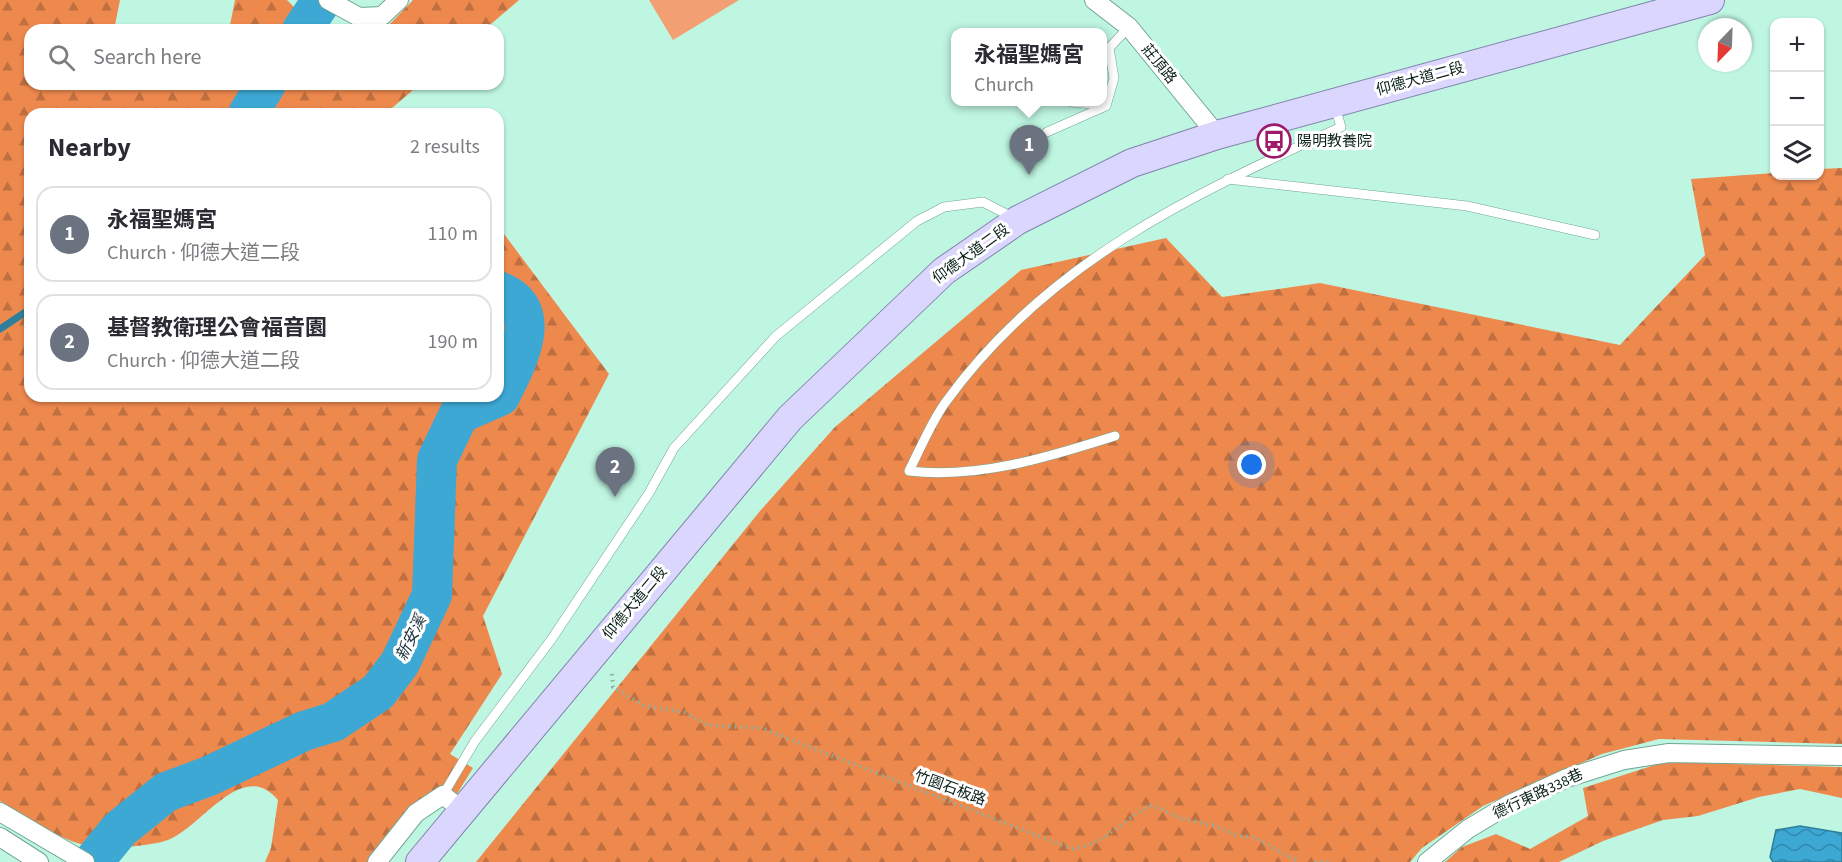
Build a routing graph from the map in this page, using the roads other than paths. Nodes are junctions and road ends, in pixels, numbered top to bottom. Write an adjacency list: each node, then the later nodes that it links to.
1 (328, 0): 2 (street)
2 (399, 0)
3 (1095, 0): 5 (street, 莊頂路)
4 (1710, 0): 7 (main road, 仰德大道二段)
5 (1129, 27): 6 (lane); 10 (street, 莊頂路)
6 (1107, 102)
7 (1334, 103): 10 (main road, 仰德大道二段); 11 (lane)
8 (1106, 106): 9 (lane)
9 (1047, 132)
10 (1217, 135): 12 (main road, 仰德大道二段)
11 (1228, 179): 13 (lane); 14 (lane)
12 (1018, 220): 16 (main road, 仰德大道二段); 16 (lane)
13 (1595, 235)
14 (1115, 436)
15 (1842, 756): 23 (street, 德行東路338巷)
16 (452, 803): 21 (street); 22 (main road, 仰德大道二段)
17 (0, 812): 20 (street)
18 (0, 837): 19 (street)
19 (39, 862)
20 (85, 862)
21 (377, 862)
22 (420, 862)
23 (1426, 862)

